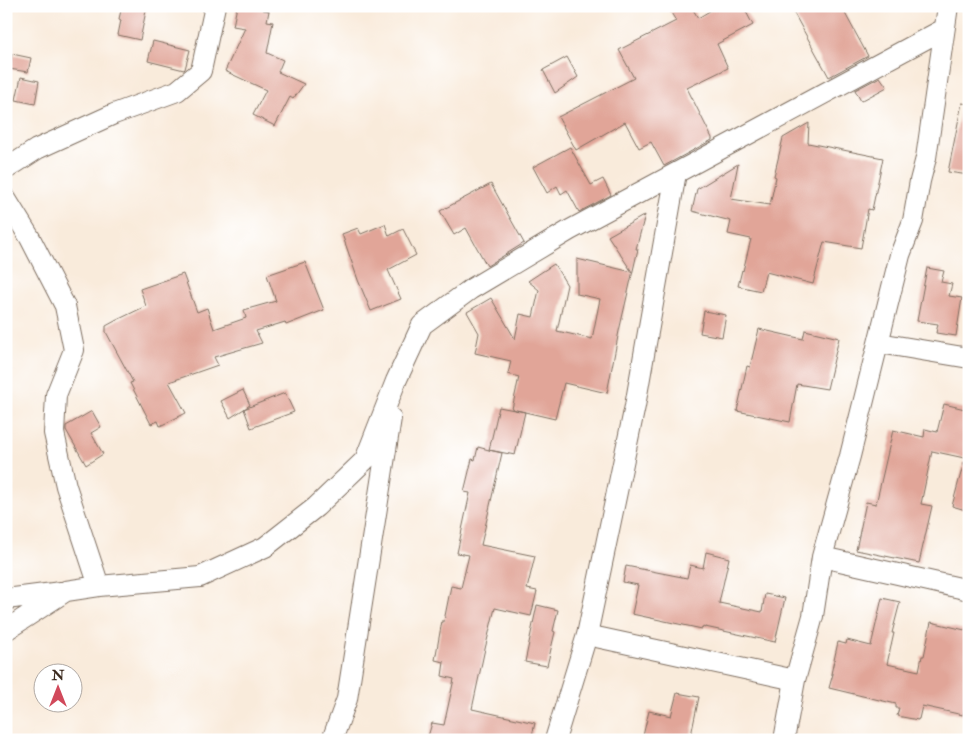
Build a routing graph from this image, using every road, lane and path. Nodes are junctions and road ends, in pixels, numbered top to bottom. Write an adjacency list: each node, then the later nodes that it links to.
1 (215, 6): 4 (street)
2 (948, 6): 3 (street)
3 (944, 29): 5 (street); 7 (street)
4 (6, 169)
5 (676, 173): 9 (street); 16 (street)
6 (6, 199): 11 (street)
7 (879, 343): 8 (street); 10 (street)
8 (969, 358)
9 (396, 381): 11 (street); 18 (street)
10 (822, 557): 12 (street); 17 (street)
11 (99, 586): 13 (street)
12 (969, 590)
13 (66, 591): 14 (street); 15 (street)
14 (6, 599)
15 (6, 630)
16 (587, 635): 17 (street); 19 (street)
17 (795, 680): 20 (street)
18 (332, 740)
19 (555, 740)
20 (784, 740)

